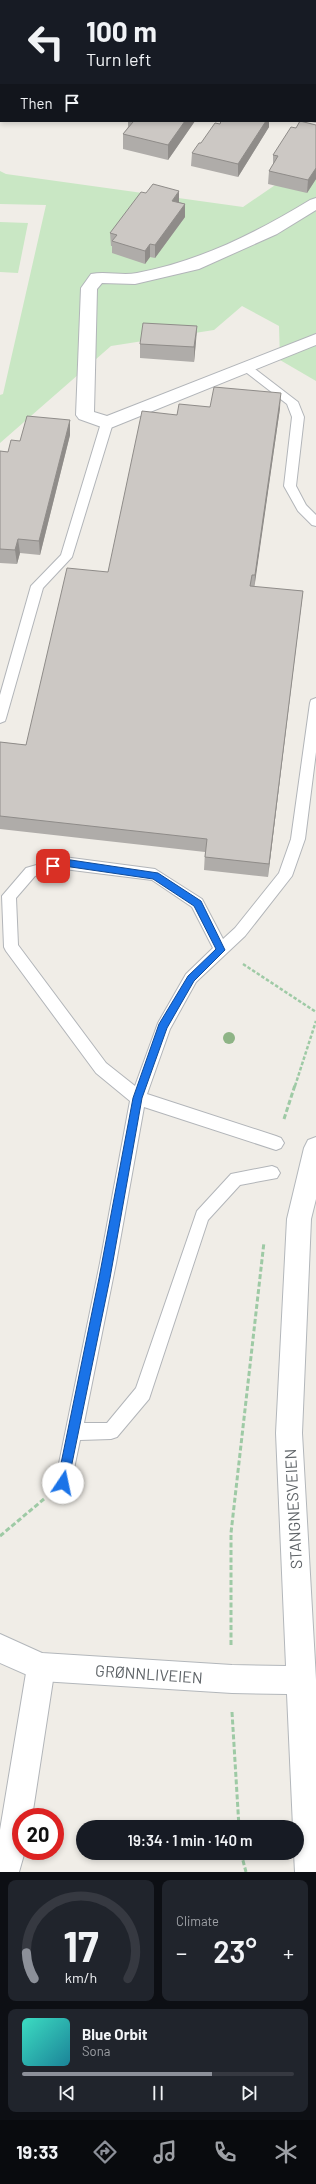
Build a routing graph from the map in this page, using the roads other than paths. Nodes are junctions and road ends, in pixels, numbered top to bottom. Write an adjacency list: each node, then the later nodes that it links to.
1 (316, 203): 4 (street)
2 (316, 339): 3 (street)
3 (247, 367): 4 (street); 5 (lane)
4 (107, 423): 7 (lane)
5 (316, 522)
6 (316, 702): 8 (lane)
7 (0, 718)
8 (221, 950): 9 (lane); 9 (lane)
9 (138, 1098): 10 (lane); 13 (lane)
10 (276, 1143)
11 (316, 1148): 17 (street, STANGNESVEIEN)
12 (272, 1173): 13 (lane)
13 (73, 1432): 14 (lane)
14 (63, 1483)
15 (0, 1648): 16 (street, GRØNNLIVEIEN)
16 (41, 1667): 17 (street, GRØNNLIVEIEN); 18 (street)
17 (302, 1680): 19 (street, STANGNESVEIEN)
18 (4, 1872)
19 (310, 1872)

